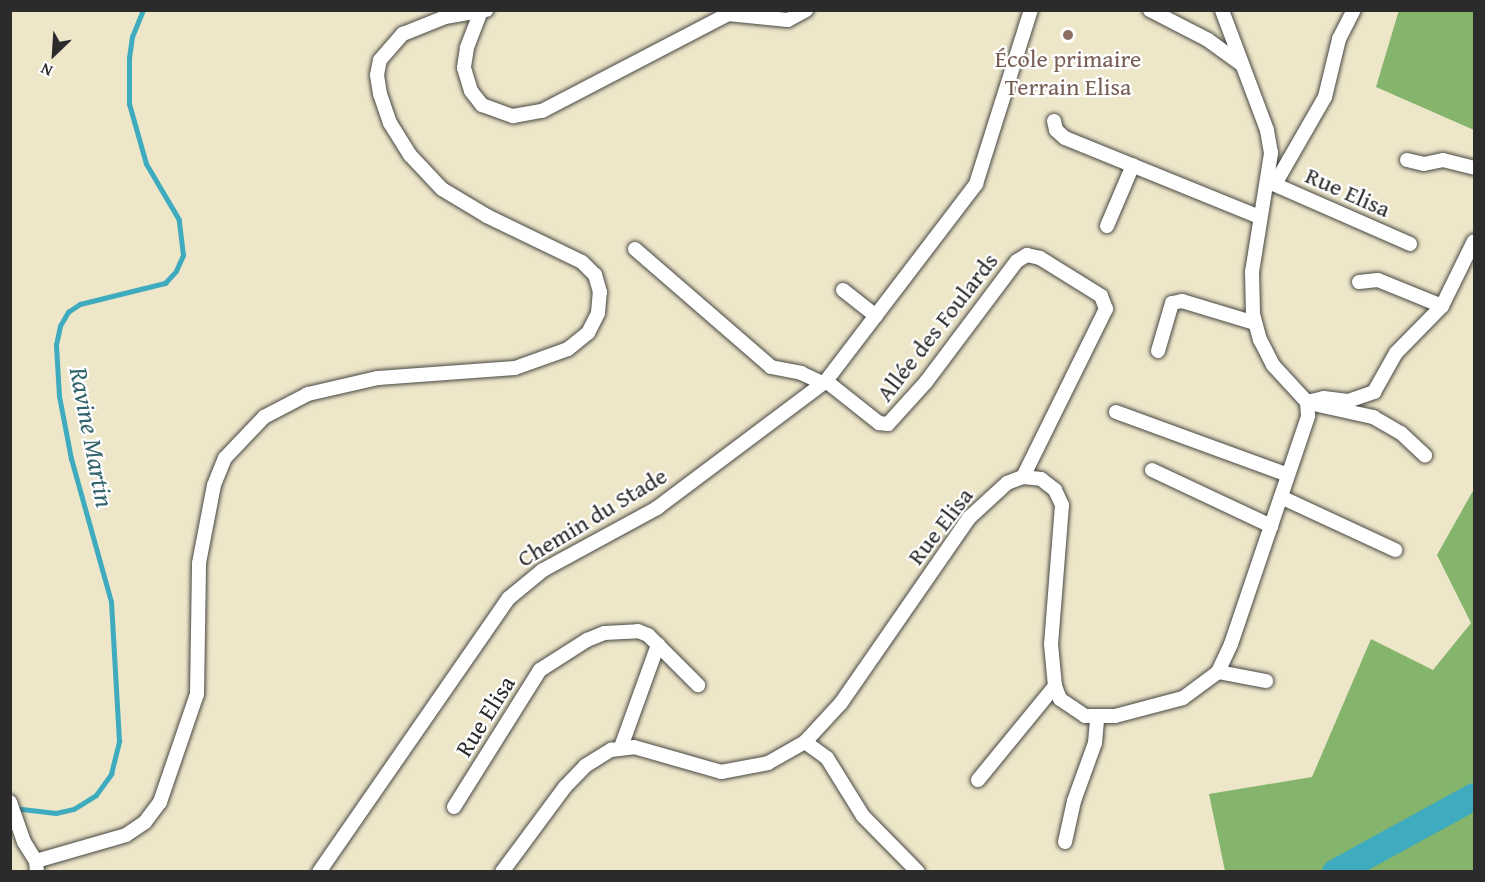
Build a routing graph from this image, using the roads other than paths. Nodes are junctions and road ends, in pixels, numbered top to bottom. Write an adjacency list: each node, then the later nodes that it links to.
1 (486, 10): 7 (street)
2 (806, 10): 7 (street)
3 (1031, 10): 22 (street, Chemin du Stade)
4 (1150, 10): 8 (street)
5 (1222, 10): 8 (street, Rue Elisa)
6 (1354, 10): 13 (street)
7 (481, 11): 49 (street)
8 (1243, 67): 13 (street, Rue Elisa)
9 (1054, 121): 11 (street)
10 (1407, 160): 12 (street)
11 (1133, 165): 14 (street); 15 (street)
12 (1474, 168)
13 (1269, 182): 14 (street, Rue Elisa); 17 (street, Rue Elisa)
14 (1260, 217): 23 (street, Rue Elisa)
15 (1107, 226)
16 (1474, 241): 21 (street)
17 (1410, 244)
18 (635, 249): 25 (street)
19 (1359, 282): 21 (street)
20 (843, 290): 22 (street)
21 (1442, 306): 26 (street)
22 (876, 316): 25 (street, Chemin du Stade)
23 (1255, 323): 24 (street); 26 (street, Rue Elisa)
24 (1158, 351)
25 (824, 382): 31 (street, Allée des Foulards); 50 (street, Chemin du Stade)
26 (1307, 402): 28 (street); 30 (street)
27 (1116, 412): 30 (street)
28 (1425, 455)
29 (1152, 470): 33 (street)
30 (1288, 475): 32 (street)
31 (1023, 477): 39 (street); 41 (street, Rue Elisa)
32 (1281, 497): 33 (street); 34 (street)
33 (1271, 526): 36 (street)
34 (1395, 550)
35 (658, 645): 38 (street, Rue Elisa); 42 (street); 47 (street, Rue Elisa)
36 (1218, 672): 37 (street); 40 (street)
37 (1266, 681)
38 (698, 685)
39 (1055, 686): 40 (street); 43 (street)
40 (1097, 718): 48 (street)
41 (805, 742): 42 (street, Rue Elisa); 52 (street)
42 (621, 747): 44 (street)
43 (978, 780)
44 (565, 787): 45 (street); 51 (street)
45 (548, 789)
46 (10, 802): 49 (street)
47 (454, 807)
48 (1065, 842)
49 (36, 866)
50 (318, 872)
51 (502, 872)
52 (918, 872)

